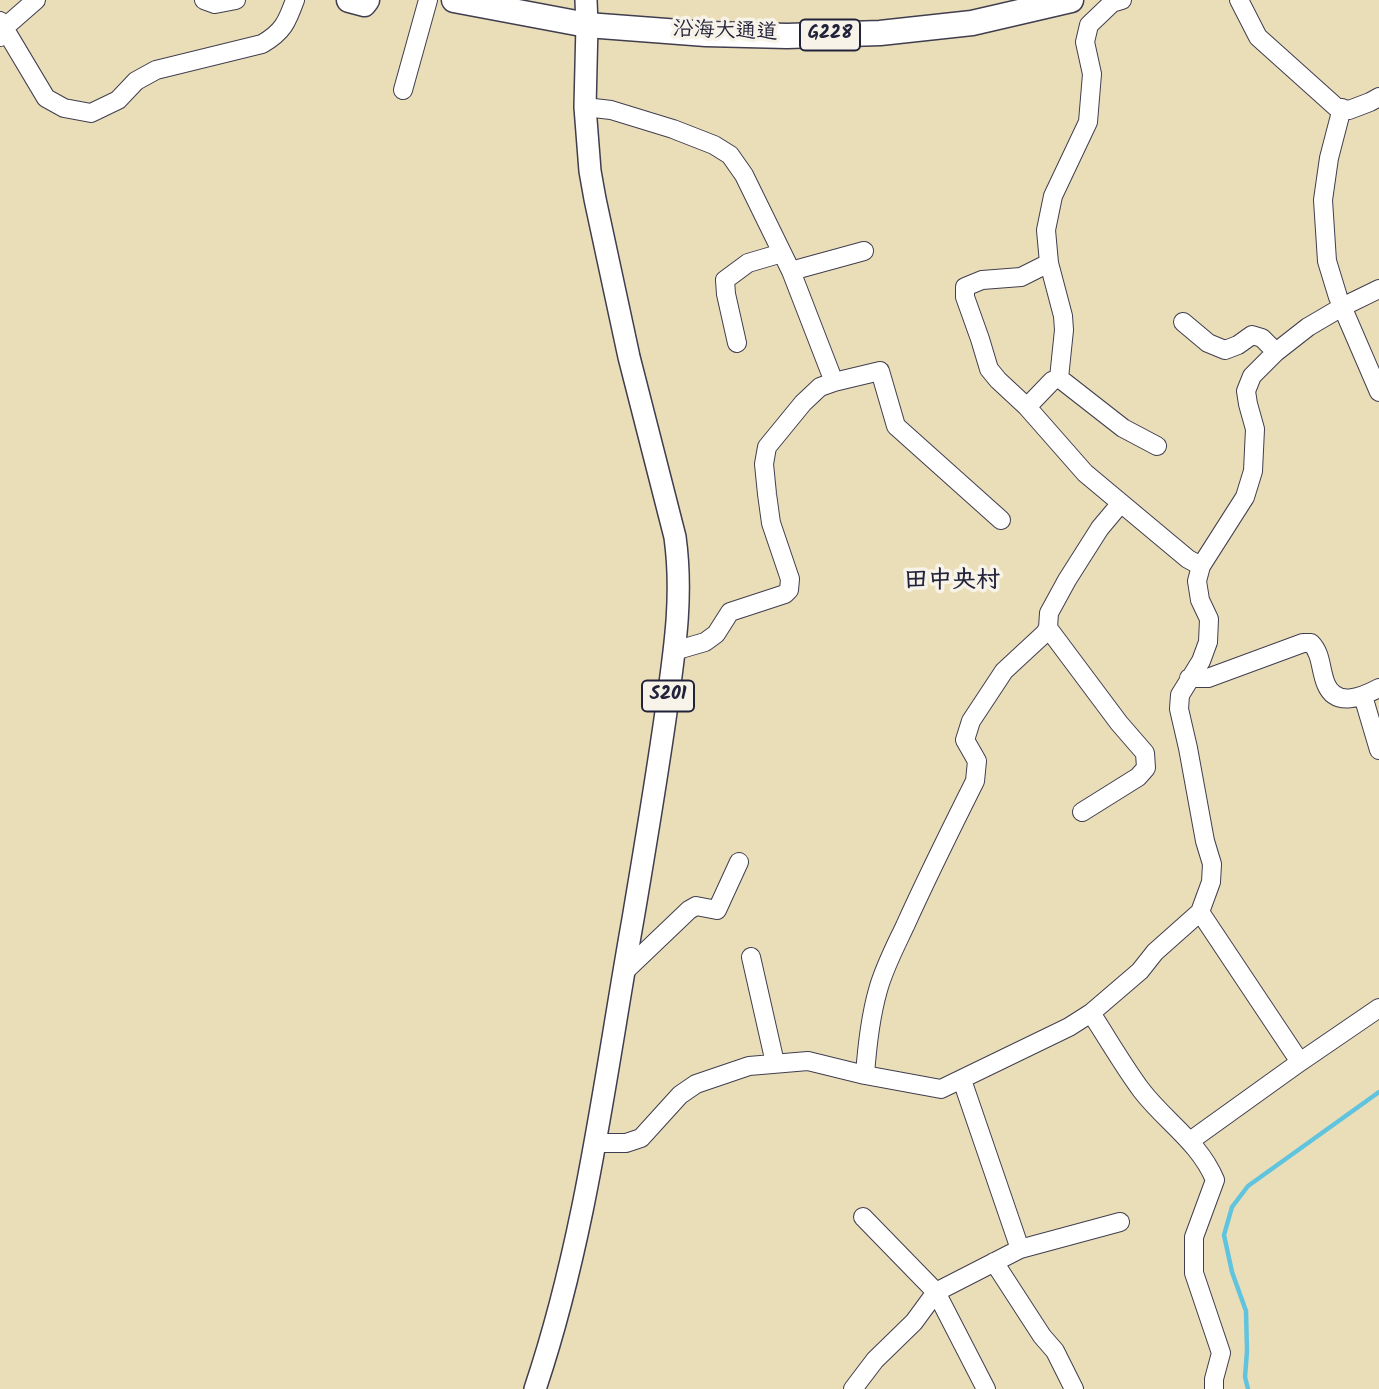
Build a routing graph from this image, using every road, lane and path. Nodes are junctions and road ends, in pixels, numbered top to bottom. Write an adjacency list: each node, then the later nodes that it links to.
1 (36, 0): 14 (street)
2 (204, 0): 3 (street)
3 (236, 0)
4 (295, 0): 14 (street)
5 (349, 0): 6 (highway)
6 (367, 0)
7 (428, 0): 15 (street)
8 (454, 0): 13 (highway, G228)
9 (586, 0): 13 (main road, S201)
10 (1070, 0): 13 (highway, 沿海大通道 / G228)
11 (1239, 0): 18 (street)
12 (1116, 1): 21 (street)
13 (587, 25): 17 (main road, S201)
14 (1, 29)
15 (403, 90)
16 (1379, 97): 18 (street)
17 (584, 107): 20 (street); 37 (main road, S201)
18 (1342, 108): 24 (street)
19 (863, 251): 22 (street)
20 (782, 253): 22 (street); 26 (street)
21 (1049, 264): 28 (street); 31 (street)
22 (791, 271): 29 (street)
23 (1379, 289): 24 (street)
24 (1342, 307): 27 (street); 30 (street)
25 (1183, 322): 27 (street)
26 (737, 343)
27 (1276, 352): 35 (street)
28 (1059, 378): 31 (street); 32 (street)
29 (835, 382): 34 (street); 37 (street)
30 (1379, 392)
31 (1027, 407): 33 (street)
32 (1157, 446)
33 (1121, 503): 35 (street); 36 (street)
34 (1001, 520)
35 (1201, 566): 38 (street)
36 (1048, 628): 41 (street); 50 (street)
37 (674, 651): 45 (main road, S201)
38 (1189, 678): 39 (street); 43 (street)
39 (1371, 692): 40 (street)
40 (1379, 750)
41 (1082, 812)
42 (739, 862): 45 (street)
43 (1200, 912): 47 (street); 48 (street)
44 (751, 957): 49 (street)
45 (623, 973): 53 (main road, S201)
46 (1379, 1009): 48 (street)
47 (1091, 1013): 51 (street); 52 (street)
48 (1300, 1062): 52 (street)
49 (775, 1063): 50 (street); 53 (street)
50 (865, 1075): 51 (street)
51 (962, 1080): 56 (street)
52 (1190, 1141): 63 (street)
53 (595, 1143): 59 (main road, S201)
54 (863, 1217): 58 (street)
55 (1120, 1222): 56 (street)
56 (1020, 1249): 57 (street)
57 (994, 1262): 58 (street); 62 (street)
58 (936, 1292): 60 (street); 61 (street)
59 (535, 1389)
60 (853, 1389)
61 (986, 1389)
62 (1074, 1389)
63 (1214, 1389)

